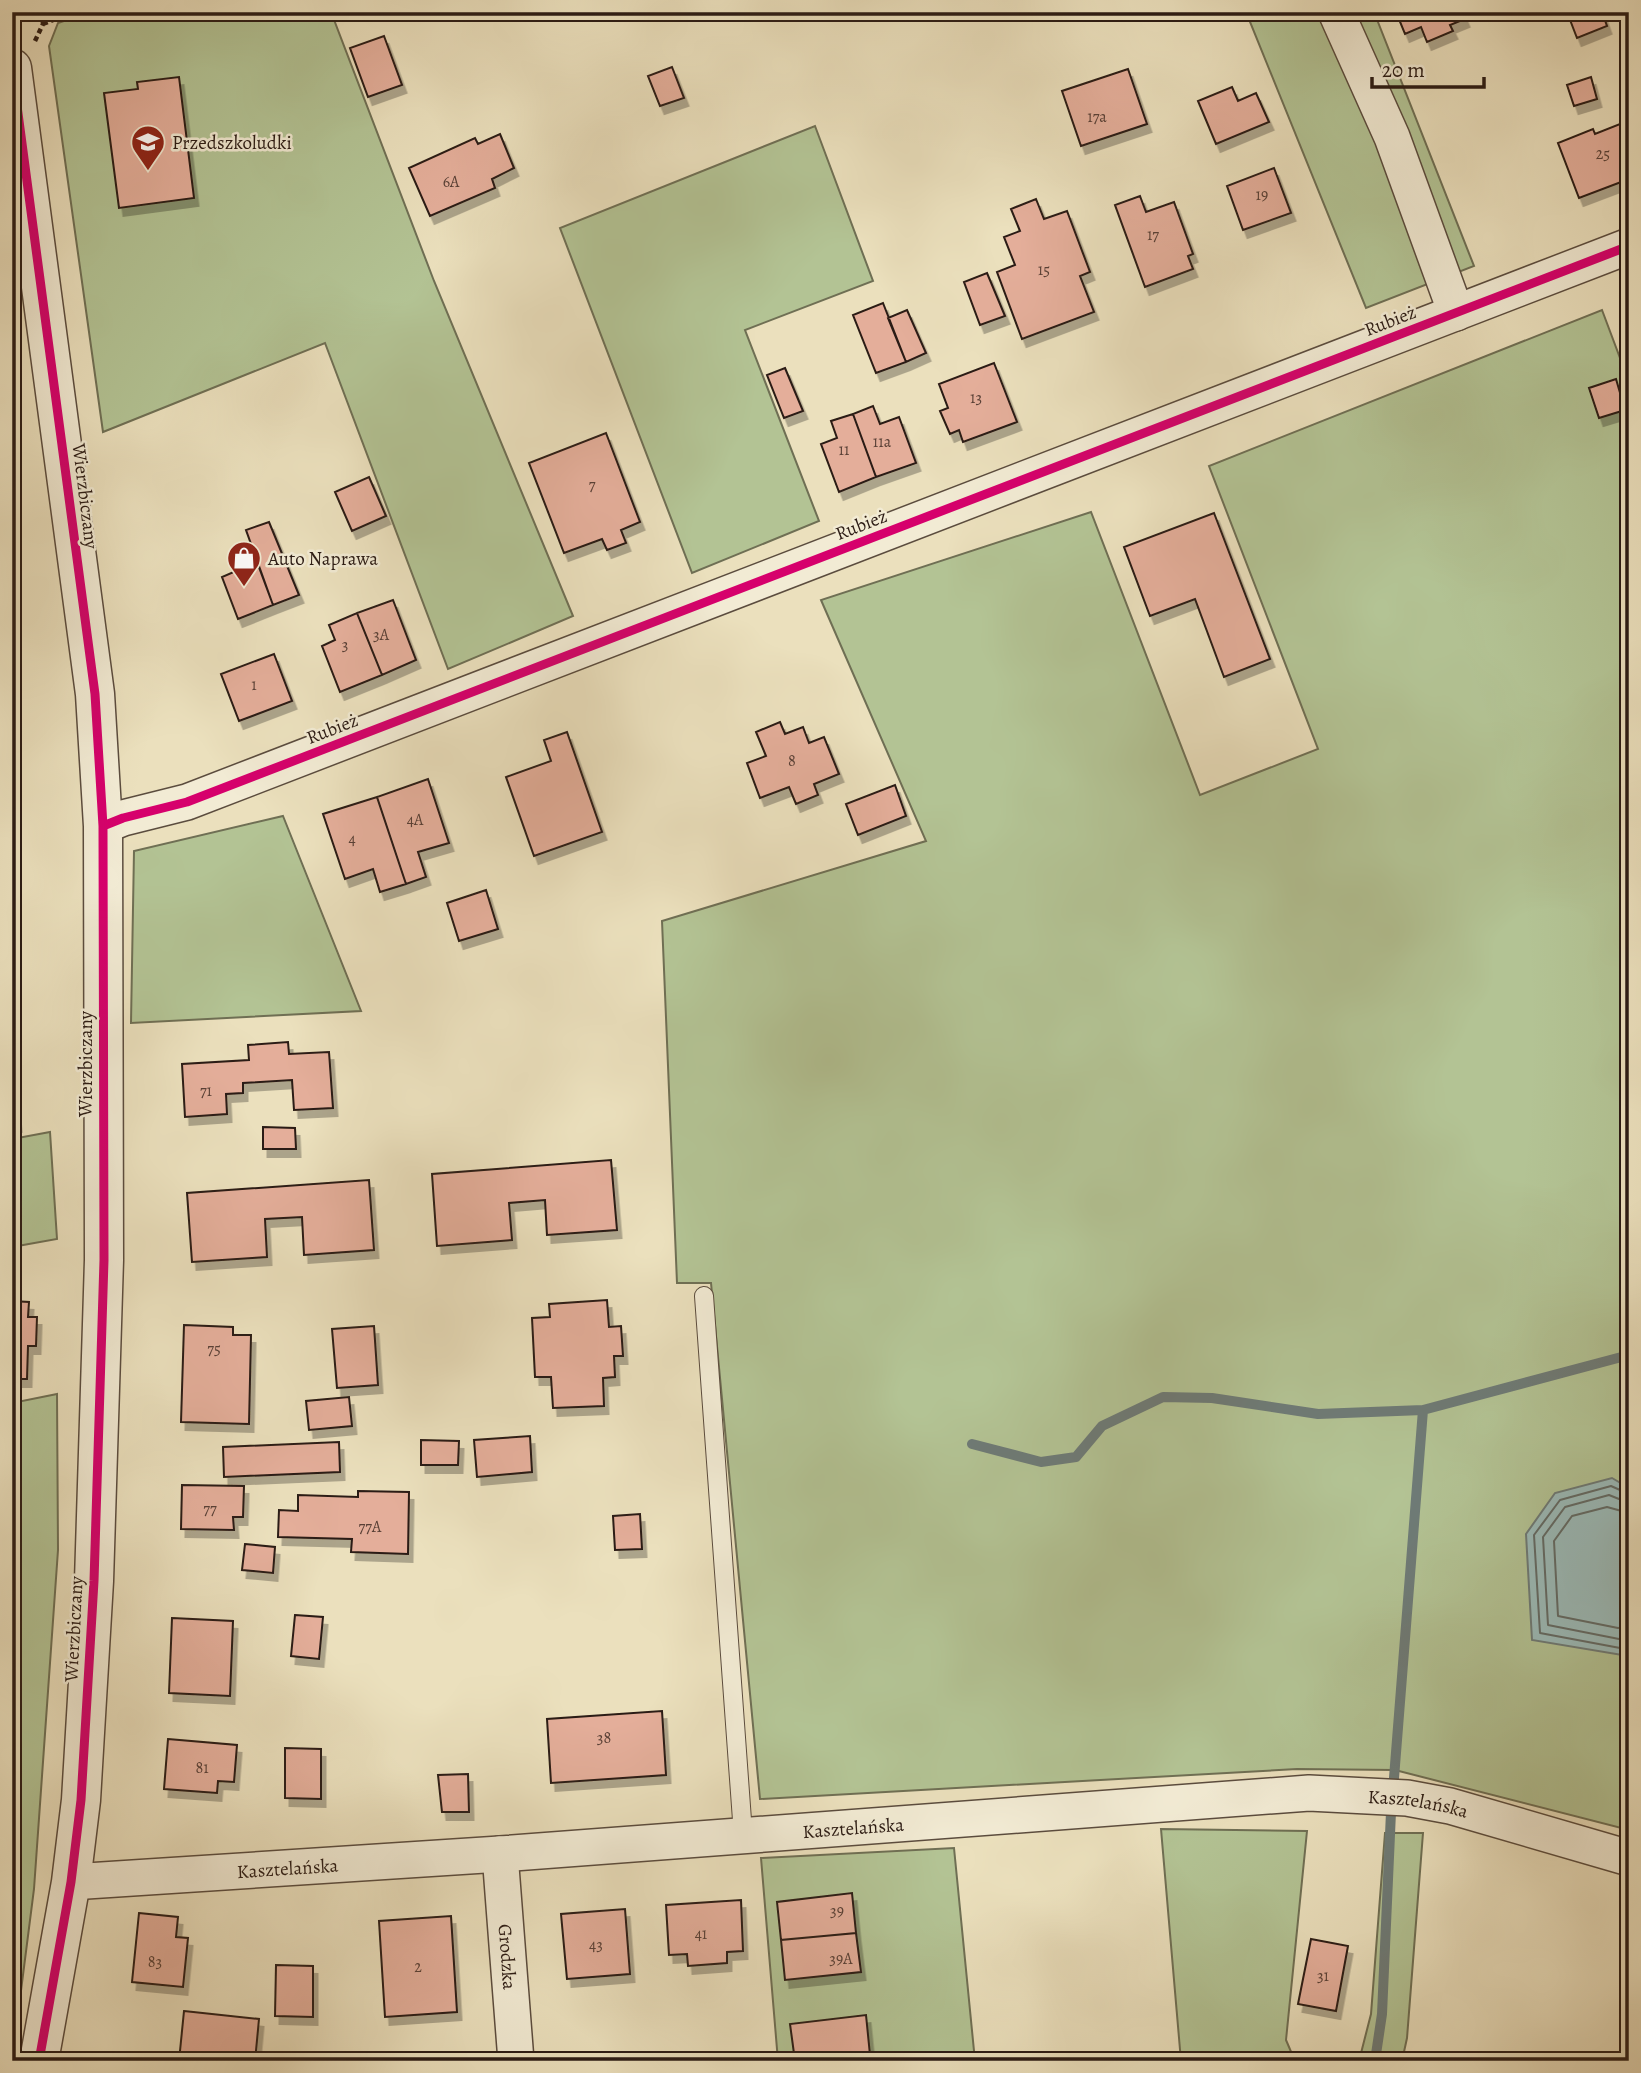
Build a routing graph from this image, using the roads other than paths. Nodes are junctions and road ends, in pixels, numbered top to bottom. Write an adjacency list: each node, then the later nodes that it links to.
1 (1336, 12): 4 (street)
2 (12, 68): 5 (street, Wierzbiczany)
3 (1629, 246): 4 (street, Rubież)
4 (1456, 313): 5 (street, Rubież)
5 (103, 826): 10 (street, Wierzbiczany)
6 (704, 1296): 7 (lane)
7 (743, 1834): 8 (street, Kasztelańska); 9 (street, Kasztelańska)
8 (500, 1854): 10 (street, Kasztelańska); 12 (street, Grodzka)
9 (1629, 1858)
10 (71, 1882): 11 (street, Wierzbiczany)
11 (39, 2061)
12 (516, 2061)

